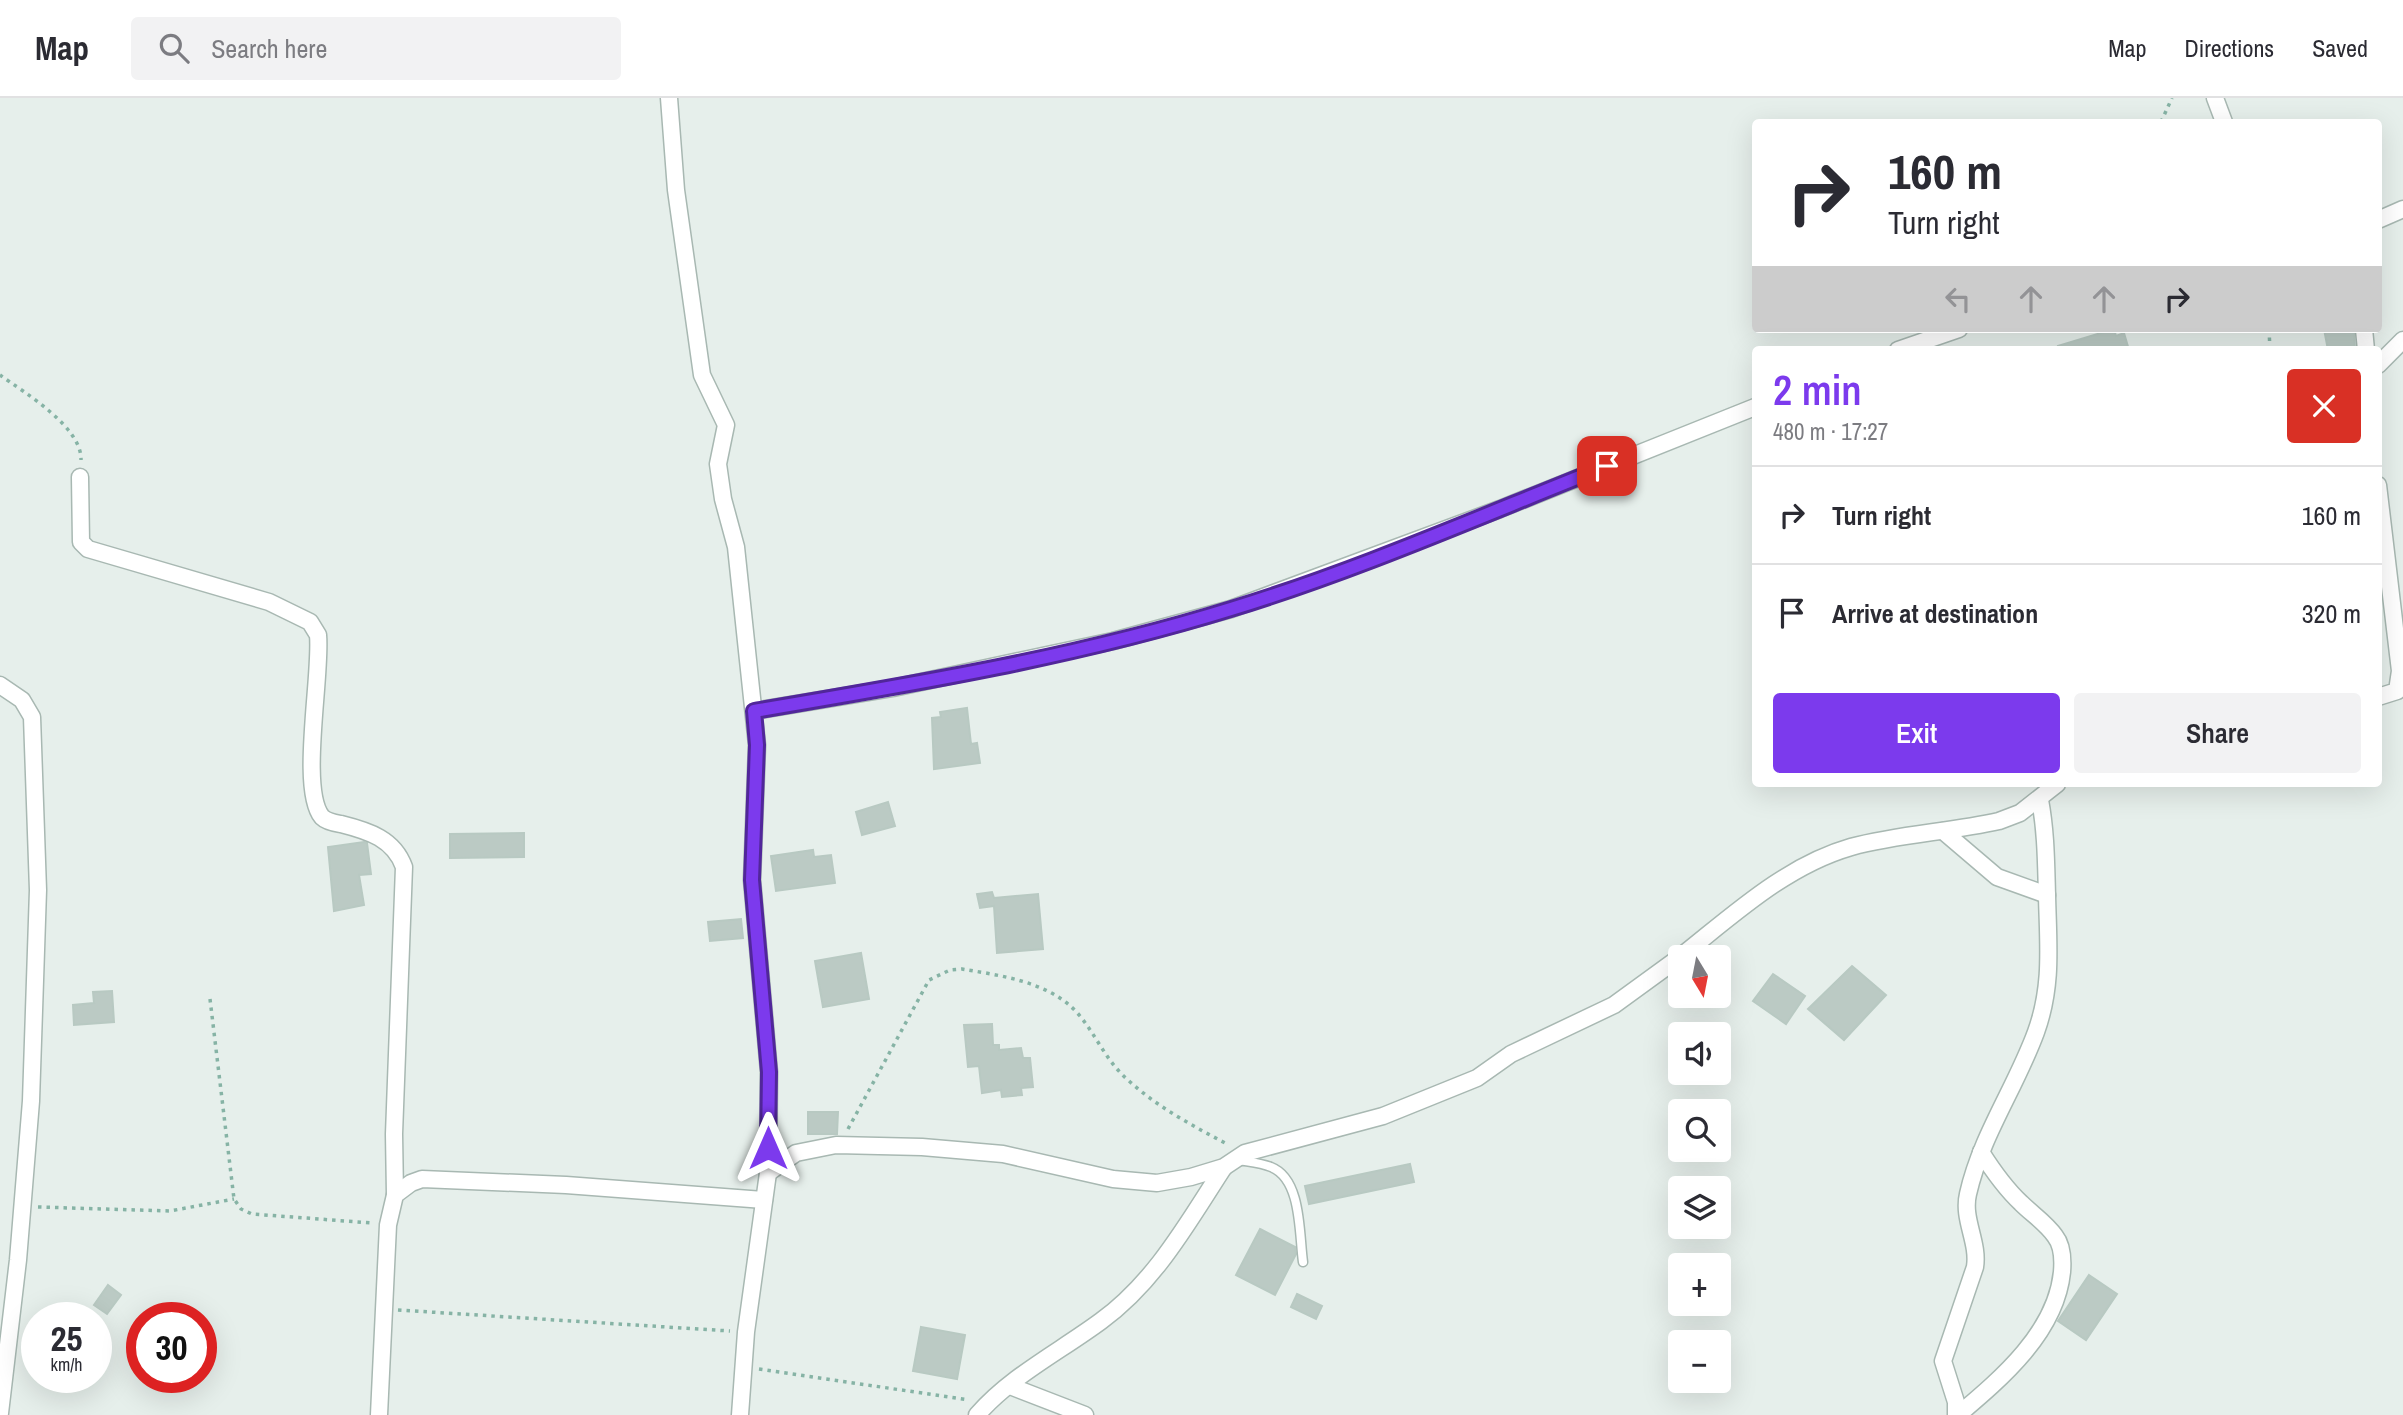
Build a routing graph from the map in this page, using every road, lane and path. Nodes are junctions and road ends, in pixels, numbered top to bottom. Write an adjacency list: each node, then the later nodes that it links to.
1 (669, 98): 18 (street)
2 (2172, 98): 4 (path)
3 (2215, 98): 5 (street)
4 (2162, 119)
5 (2223, 119)
6 (2403, 209): 7 (street)
7 (2382, 218)
8 (1947, 333): 10 (street)
9 (2403, 340): 11 (street)
10 (1910, 346)
11 (2382, 361)
12 (0, 375): 14 (path)
13 (1752, 408): 18 (street)
14 (80, 477): 30 (street)
15 (2382, 519): 17 (street)
16 (0, 685): 33 (street)
17 (2382, 696)
18 (754, 711): 29 (street)
19 (2054, 787): 20 (street)
20 (2040, 800): 21 (street); 22 (street)
21 (1943, 831): 22 (street); 23 (street)
22 (2047, 895): 27 (street)
23 (1695, 945)
24 (1668, 966): 28 (street)
25 (210, 999): 31 (path)
26 (836, 1145): 28 (street); 28 (path); 29 (street)
27 (1982, 1153): 45 (street); 45 (street)
28 (1235, 1160): 35 (lane); 39 (street)
29 (768, 1173): 32 (street)
30 (395, 1195): 32 (street); 34 (street)
31 (234, 1199): 33 (path); 34 (path)
32 (764, 1200): 37 (street)
33 (23, 1207): 41 (street)
34 (388, 1225): 36 (street)
35 (1303, 1262)
36 (384, 1308): 37 (path); 42 (street)
37 (746, 1332): 38 (street)
38 (743, 1366): 40 (path); 43 (street)
39 (1010, 1386): 40 (street); 44 (street)
40 (982, 1409)
41 (0, 1413)
42 (379, 1415)
43 (740, 1415)
44 (1085, 1415)
45 (1957, 1415)

